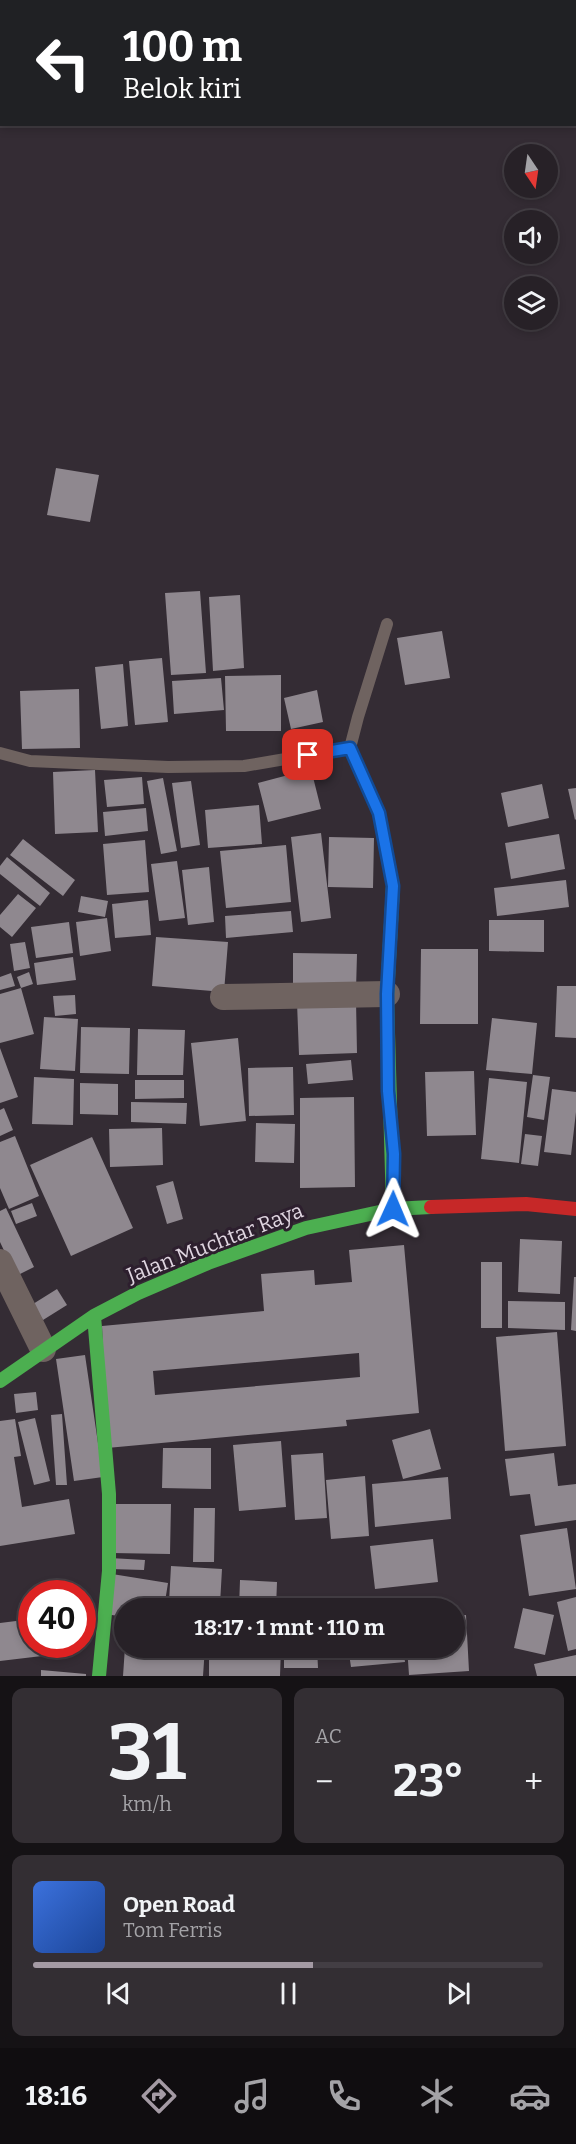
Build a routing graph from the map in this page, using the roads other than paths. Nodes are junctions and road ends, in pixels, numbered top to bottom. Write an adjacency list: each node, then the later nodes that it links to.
1 (387, 624): 2 (lane)
2 (350, 748): 3 (lane); 4 (lane)
3 (0, 753)
4 (393, 886): 5 (main road)
5 (387, 994): 6 (street); 8 (main road)
6 (223, 997)
7 (576, 1209): 8 (main road, Jalan Muchtar Raya)
8 (389, 1210): 10 (main road, Jalan Muchtar Raya)
9 (0, 1262): 11 (street)
10 (94, 1316): 11 (main road, Jalan Muchtar Raya); 13 (main road)
11 (43, 1349): 12 (main road, Jalan Muchtar Raya)
12 (0, 1381)
13 (99, 1676)

